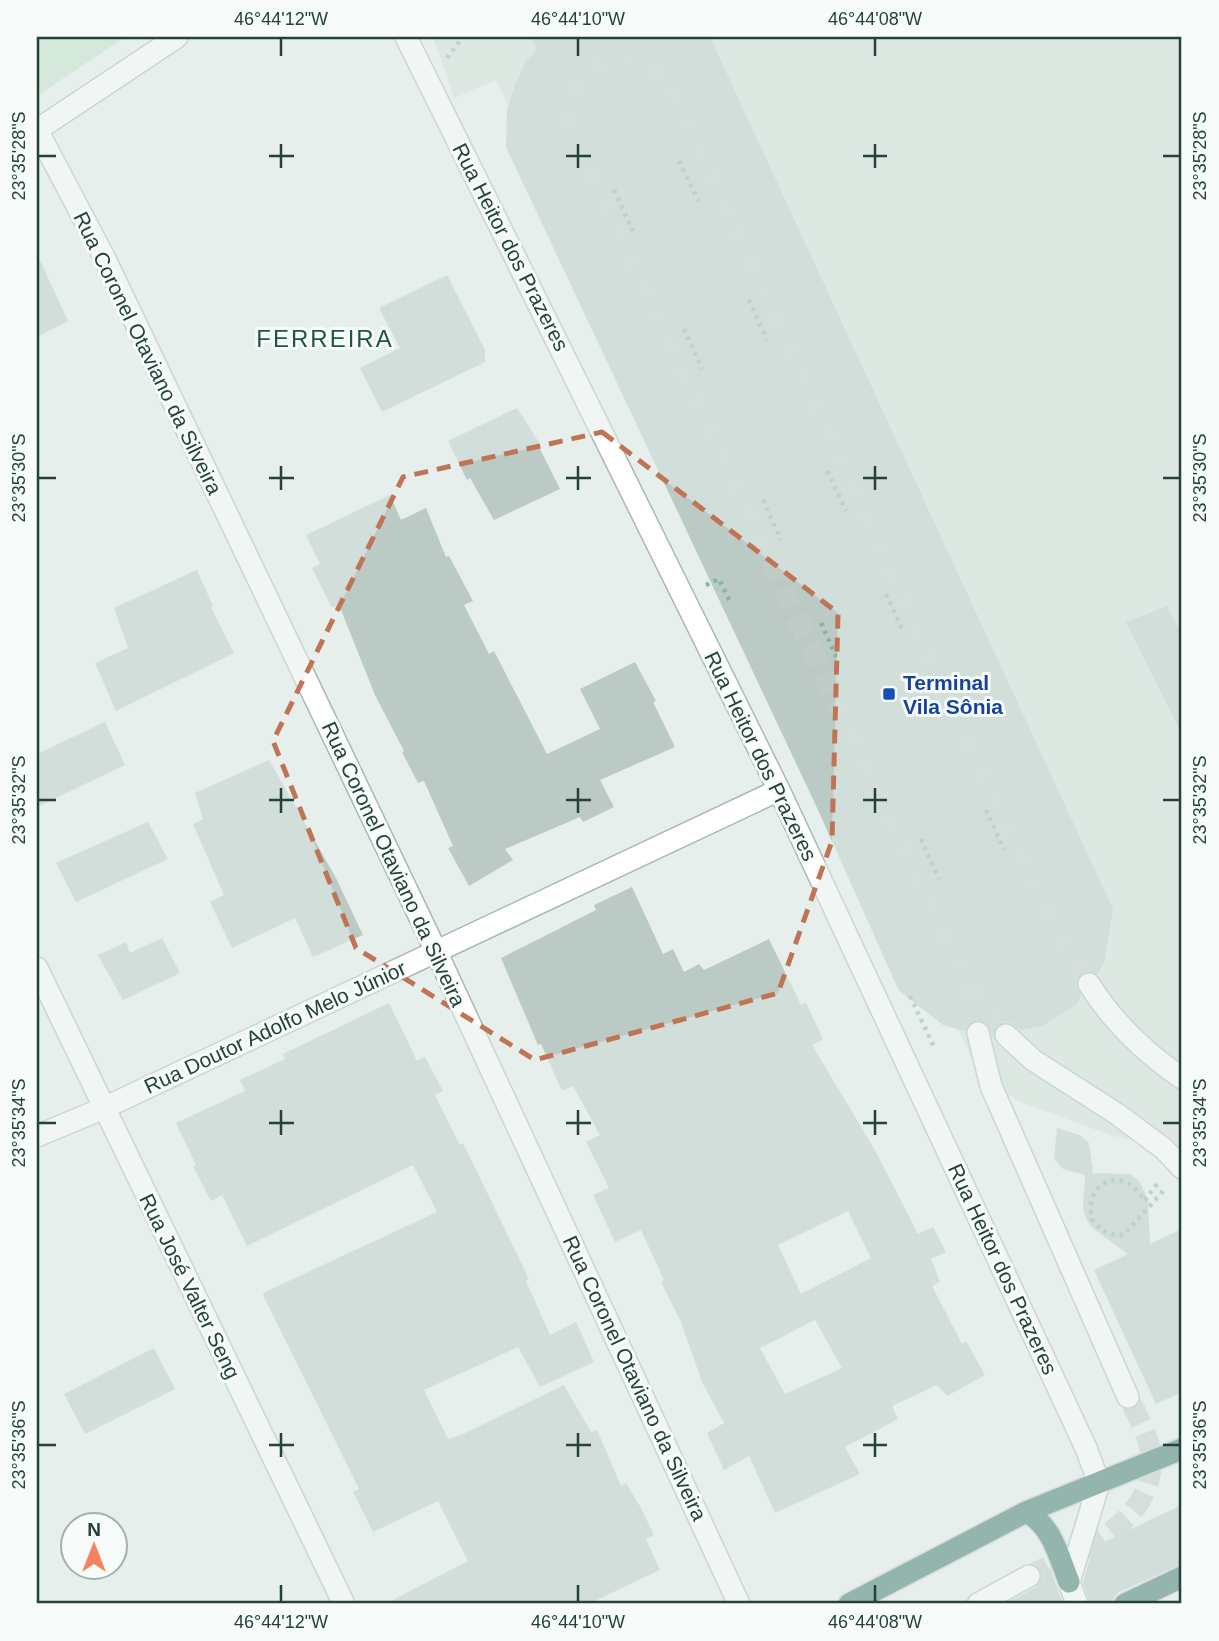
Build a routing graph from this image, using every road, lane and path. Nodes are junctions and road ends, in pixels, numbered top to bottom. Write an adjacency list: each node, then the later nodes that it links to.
1 (177, 37): 3 (street)
2 (406, 37): 22 (street, Rua Heitor dos Prazeres)
3 (37, 130): 27 (street, Rua Coronel Otaviano da Silveira)
4 (679, 160): 6 (path)
5 (614, 190): 7 (path)
6 (698, 201)
7 (633, 231)
8 (749, 300): 10 (path)
9 (684, 329): 11 (path)
10 (767, 340)
11 (702, 369)
12 (827, 471): 14 (path)
13 (763, 500): 15 (path)
14 (846, 512)
15 (781, 540)
16 (719, 579): 18 (path)
17 (886, 594): 20 (path)
18 (729, 600)
19 (821, 623): 21 (path)
20 (904, 633)
21 (839, 663)
22 (779, 790): 27 (street, Rua Doutor Adolfo Melo Júnior); 40 (street, Rua Heitor dos Prazeres)
23 (986, 810): 25 (path)
24 (921, 839): 26 (path)
25 (1004, 850)
26 (939, 879)
27 (436, 951): 33 (street, Rua Doutor Adolfo Melo Júnior); 46 (street, Rua Coronel Otaviano da Silveira)
28 (37, 968): 33 (street, Rua José Valter Seng)
29 (1089, 984): 32 (street)
30 (978, 1034): 38 (street)
31 (1006, 1035): 35 (street)
32 (1182, 1077)
33 (104, 1108): 34 (street, Rua Doutor Adolfo Melo Júnior); 45 (street, Rua José Valter Seng)
34 (37, 1136)
35 (1182, 1168)
36 (1167, 1187): 37 (path)
37 (1144, 1200)
38 (1128, 1396)
39 (1182, 1449): 40 (highway)
40 (1099, 1483): 41 (highway); 44 (street)
41 (1026, 1512): 44 (highway); 47 (highway)
42 (1030, 1576): 48 (street)
43 (1182, 1577): 50 (highway)
44 (1069, 1582): 49 (street)
45 (344, 1604)
46 (739, 1604)
47 (849, 1604)
48 (978, 1604)
49 (1077, 1604)
50 (1125, 1604)

